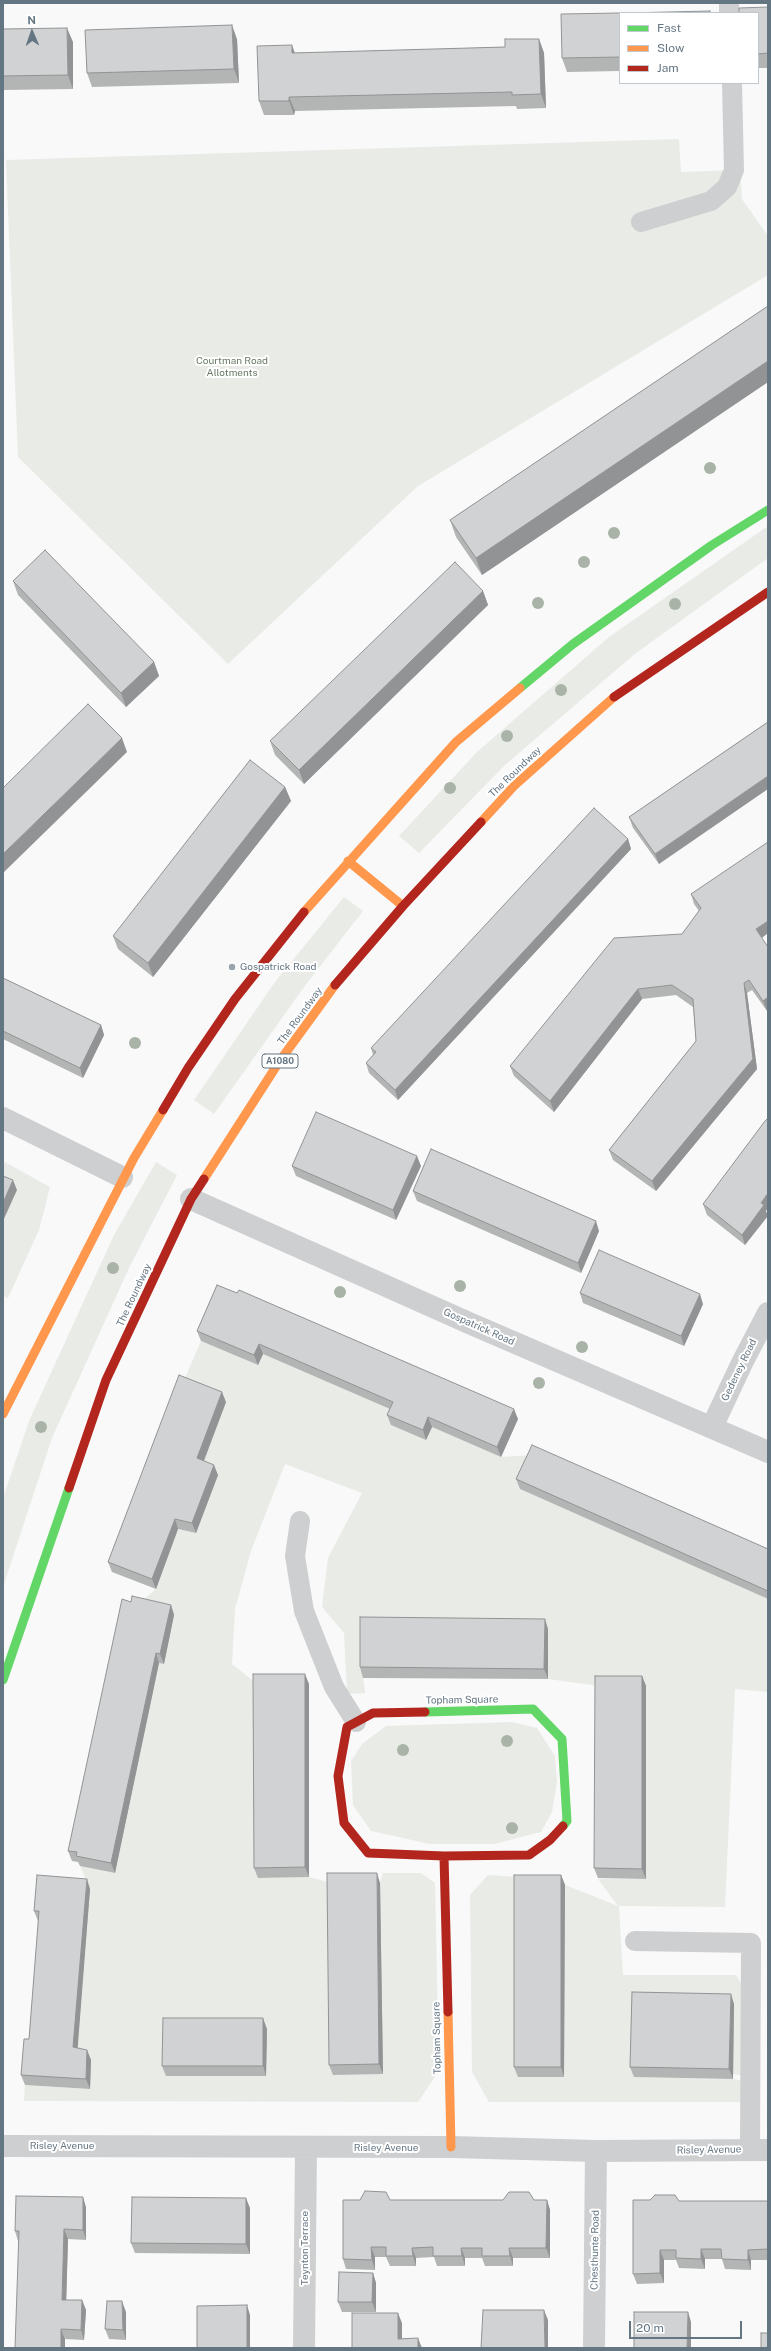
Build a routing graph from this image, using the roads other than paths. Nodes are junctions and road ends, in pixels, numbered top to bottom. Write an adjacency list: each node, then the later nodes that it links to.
1 (732, 84): 2 (lane)
2 (641, 222)
3 (768, 510): 5 (main road)
4 (768, 592): 6 (main road, The Roundway / A1080)
5 (348, 861): 6 (main road); 8 (main road)
6 (403, 906): 9 (main road, The Roundway / A1080)
7 (3, 1118): 8 (street)
8 (122, 1177): 11 (main road)
9 (191, 1199): 12 (street, Gospatrick Road); 15 (main road, The Roundway / A1080)
10 (768, 1313): 12 (street, Gedeney Road)
11 (3, 1414)
12 (712, 1427): 13 (street, Gospatrick Road)
13 (768, 1452)
14 (300, 1521): 16 (lane)
15 (3, 1675)
16 (356, 1722): 17 (main road, Topham Square); 17 (main road, Topham Square)
17 (444, 1856): 20 (main road, Topham Square)
18 (635, 1941): 22 (lane)
19 (3, 2146): 21 (street, Risley Avenue)
20 (451, 2147): 21 (street, Risley Avenue); 23 (street, Risley Avenue)
21 (306, 2148): 24 (street, Teynton Terrace)
22 (759, 2150): 23 (street, Risley Avenue)
23 (596, 2151): 25 (street, Chesthunte Road)
24 (304, 2348)
25 (594, 2348)

